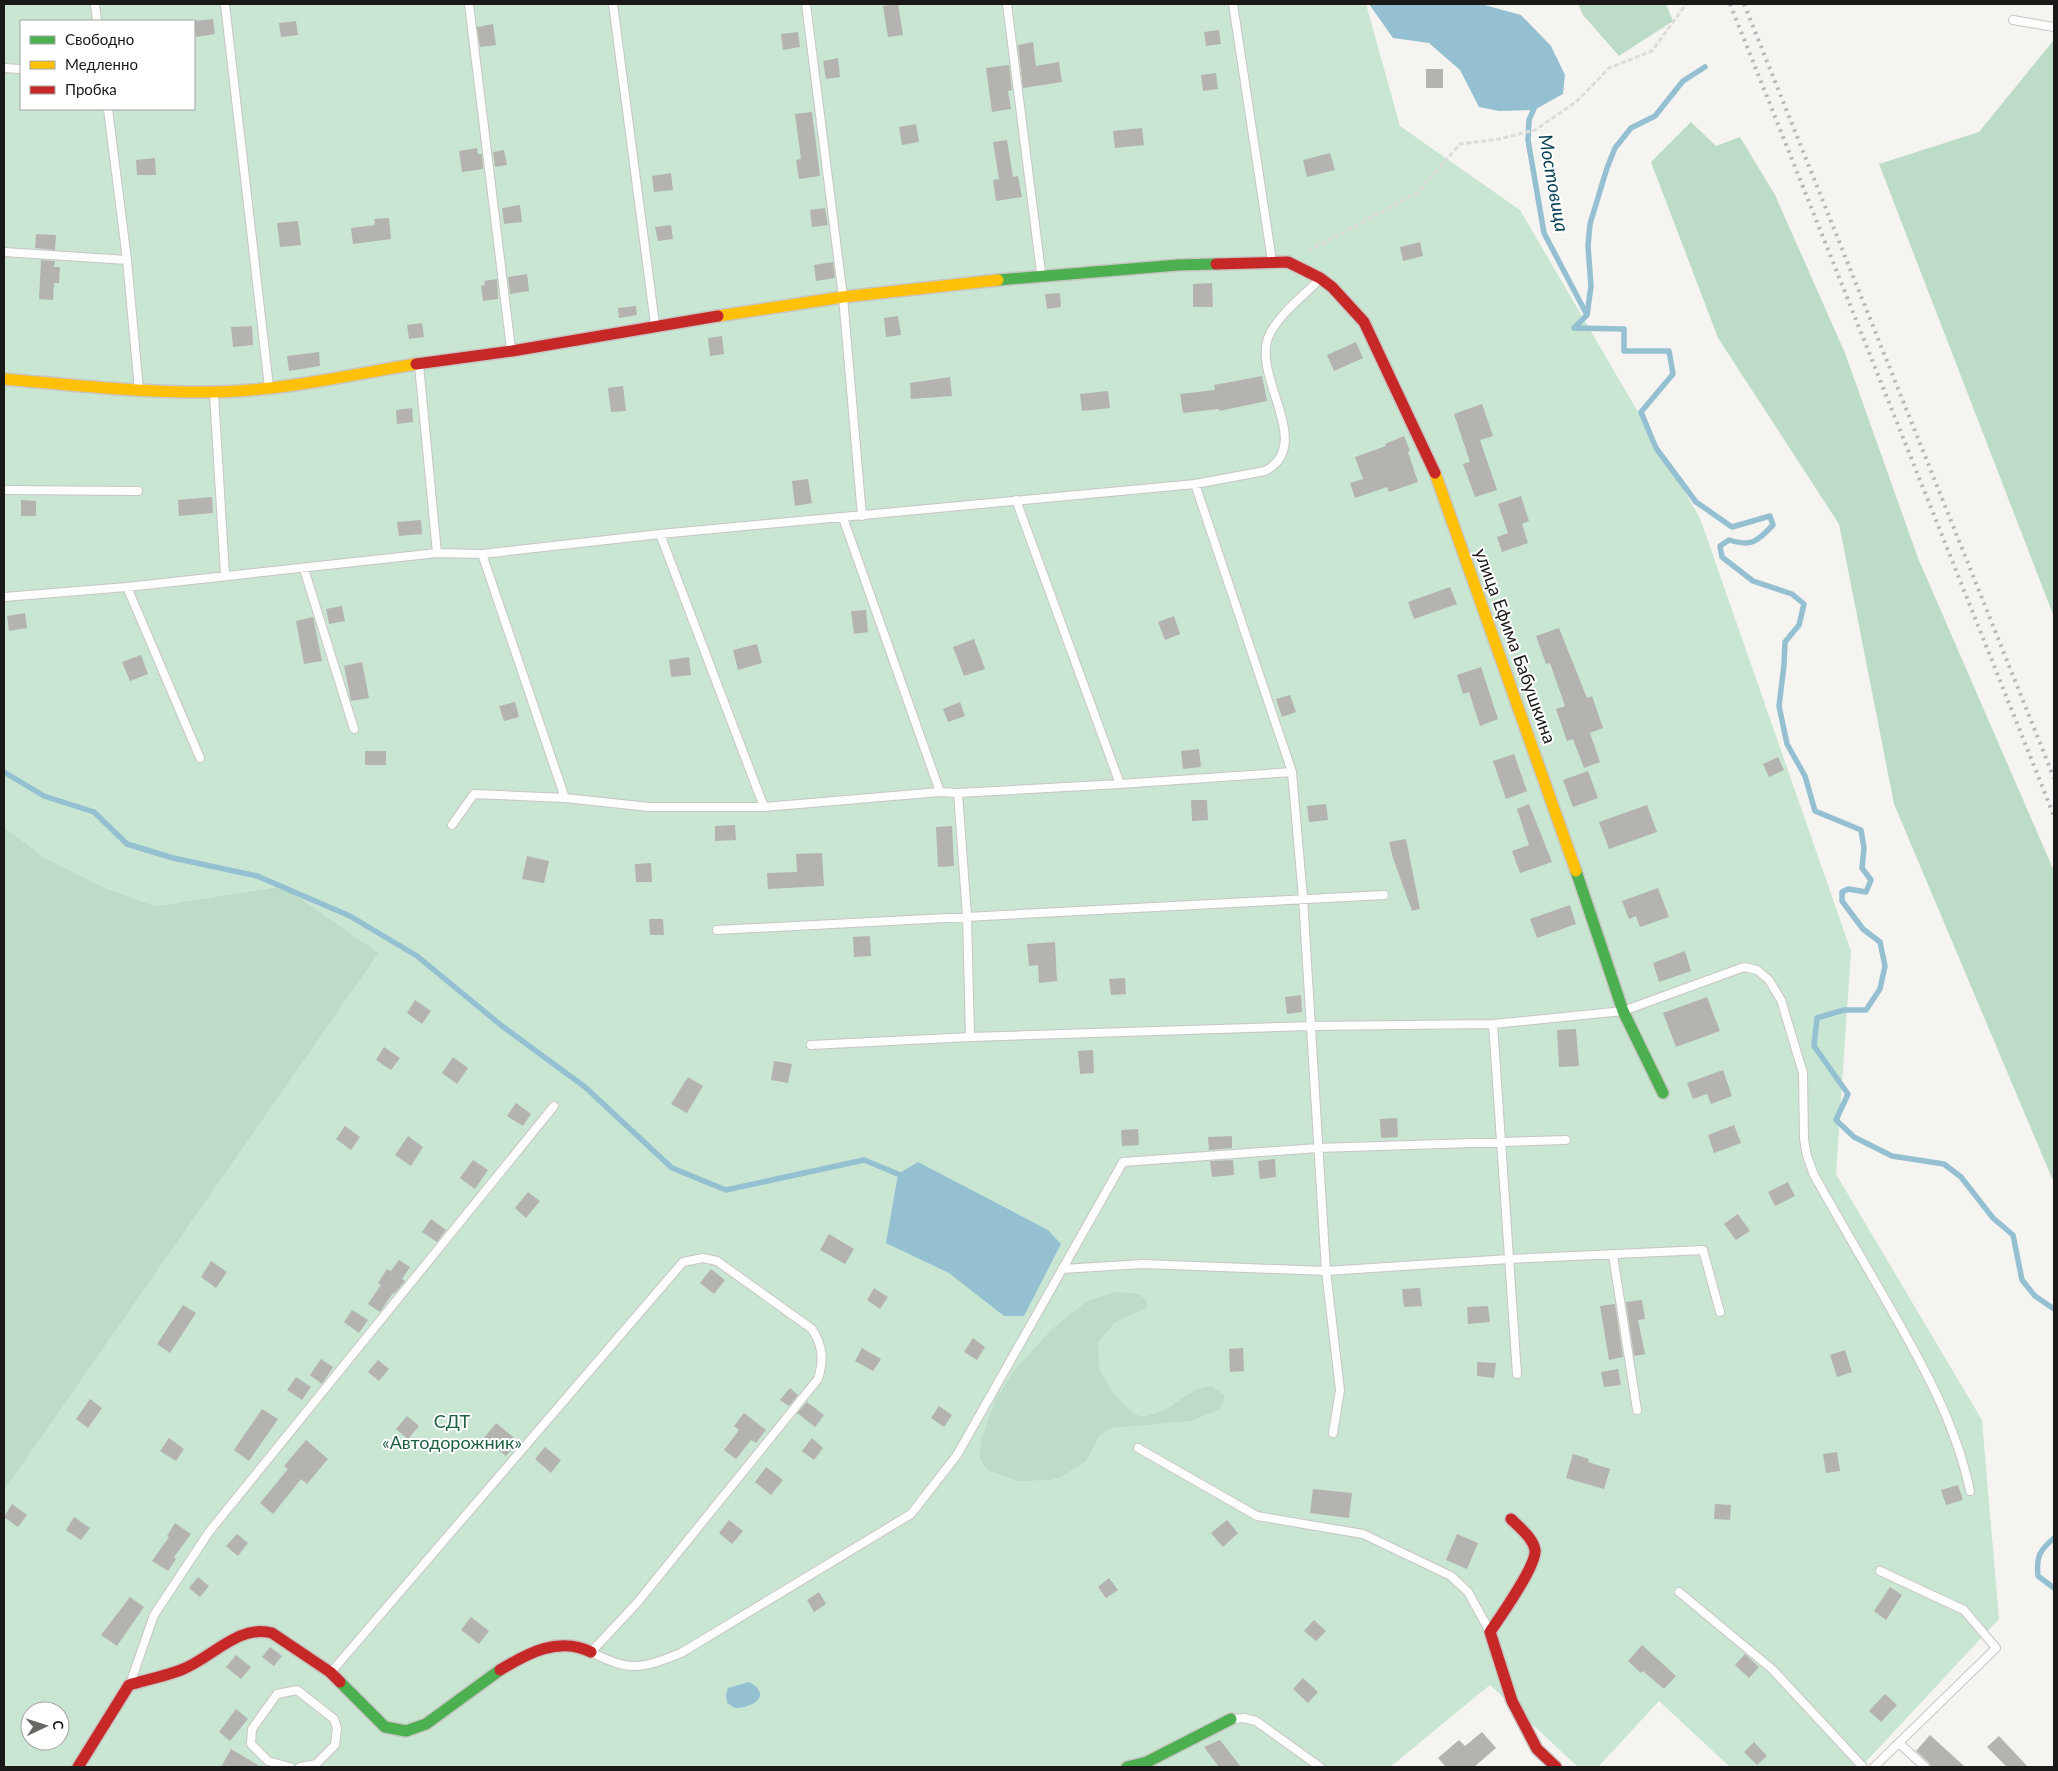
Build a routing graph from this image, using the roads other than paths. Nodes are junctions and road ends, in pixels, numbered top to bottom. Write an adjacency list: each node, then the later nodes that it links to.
1 (95, 4): 8 (lane)
2 (225, 4): 24 (lane)
3 (469, 4): 21 (lane)
4 (613, 4): 20 (lane)
5 (806, 4): 19 (lane)
6 (1007, 4): 17 (lane)
7 (1233, 4): 16 (lane)
8 (97, 20)
9 (2014, 20): 10 (lane)
10 (2054, 27)
11 (4, 68): 12 (lane)
12 (20, 70)
13 (108, 110): 15 (lane)
14 (4, 252): 15 (lane)
15 (127, 260): 25 (lane)
16 (1272, 262): 17 (street, улица Ефима Бабушкина); 18 (street, улица Ефима Бабушкина)
17 (1041, 275): 19 (street, улица Ефима Бабушкина)
18 (1320, 278): 27 (lane); 53 (street, улица Ефима Бабушкина)
19 (843, 296): 20 (street, улица Ефима Бабушкина); 31 (lane)
20 (655, 325): 21 (street, улица Ефима Бабушкина)
21 (512, 351): 22 (street, улица Ефима Бабушкина)
22 (419, 364): 24 (street, улица Ефима Бабушкина); 34 (lane)
23 (4, 379): 25 (street, улица Ефима Бабушкина)
24 (269, 388): 26 (street, улица Ефима Бабушкина)
25 (139, 391): 26 (street, улица Ефима Бабушкина)
26 (214, 392): 37 (lane)
27 (1195, 484): 30 (lane); 42 (lane)
28 (4, 490): 29 (lane)
29 (138, 492)
30 (1016, 500): 31 (lane); 43 (lane)
31 (862, 516): 32 (lane)
32 (843, 518): 33 (lane); 44 (lane)
33 (660, 534): 35 (lane); 47 (lane)
34 (438, 553): 35 (lane); 36 (lane)
35 (482, 554): 46 (lane)
36 (304, 569): 37 (lane); 40 (lane)
37 (225, 575): 38 (lane)
38 (127, 587): 39 (lane); 41 (lane)
39 (4, 597)
40 (354, 729)
41 (200, 758)
42 (1292, 772): 43 (lane); 50 (lane)
43 (1120, 784): 45 (lane)
44 (940, 792): 45 (lane); 47 (lane)
45 (958, 793): 51 (lane)
46 (565, 798): 47 (lane); 48 (lane)
47 (764, 807)
48 (452, 825)
49 (1384, 894): 50 (lane)
50 (1303, 898): 51 (lane); 55 (lane)
51 (966, 916): 52 (lane); 56 (lane)
52 (717, 930)
53 (1623, 1011): 54 (lane); 58 (street, улица Ефима Бабушкина); 72 (lane)
54 (1493, 1024): 55 (lane); 61 (lane)
55 (1310, 1026): 56 (lane); 62 (lane)
56 (970, 1037): 57 (lane)
57 (811, 1046)
58 (1663, 1093)
59 (554, 1106): 79 (lane)
60 (1566, 1140): 61 (lane)
61 (1501, 1142): 62 (lane); 64 (lane)
62 (1318, 1148): 65 (lane); 66 (lane)
63 (1613, 1255): 64 (lane); 67 (lane); 69 (lane)
64 (1509, 1259): 66 (lane); 68 (lane)
65 (1062, 1270): 66 (lane); 77 (lane)
66 (1326, 1271): 70 (lane)
67 (1720, 1312)
68 (1517, 1374)
69 (1637, 1410)
70 (1333, 1433)
71 (1138, 1448): 76 (lane)
72 (1970, 1491)
73 (1511, 1519): 76 (street)
74 (1880, 1571): 81 (lane)
75 (1679, 1592): 91 (lane)
76 (1490, 1632): 90 (street)
77 (591, 1652): 78 (street); 78 (lane)
78 (330, 1672): 79 (street)
79 (129, 1685): 84 (street)
80 (1231, 1719): 88 (street); 89 (lane)
81 (1899, 1743): 92 (lane); 93 (lane)
82 (268, 1761): 83 (lane); 85 (lane); 86 (lane)
83 (316, 1766): 87 (lane)
84 (78, 1767)
85 (261, 1767)
86 (290, 1767)
87 (300, 1767)
88 (1127, 1767)
89 (1320, 1767)
90 (1556, 1767)
91 (1863, 1767)
92 (1874, 1767)
93 (1925, 1767)

